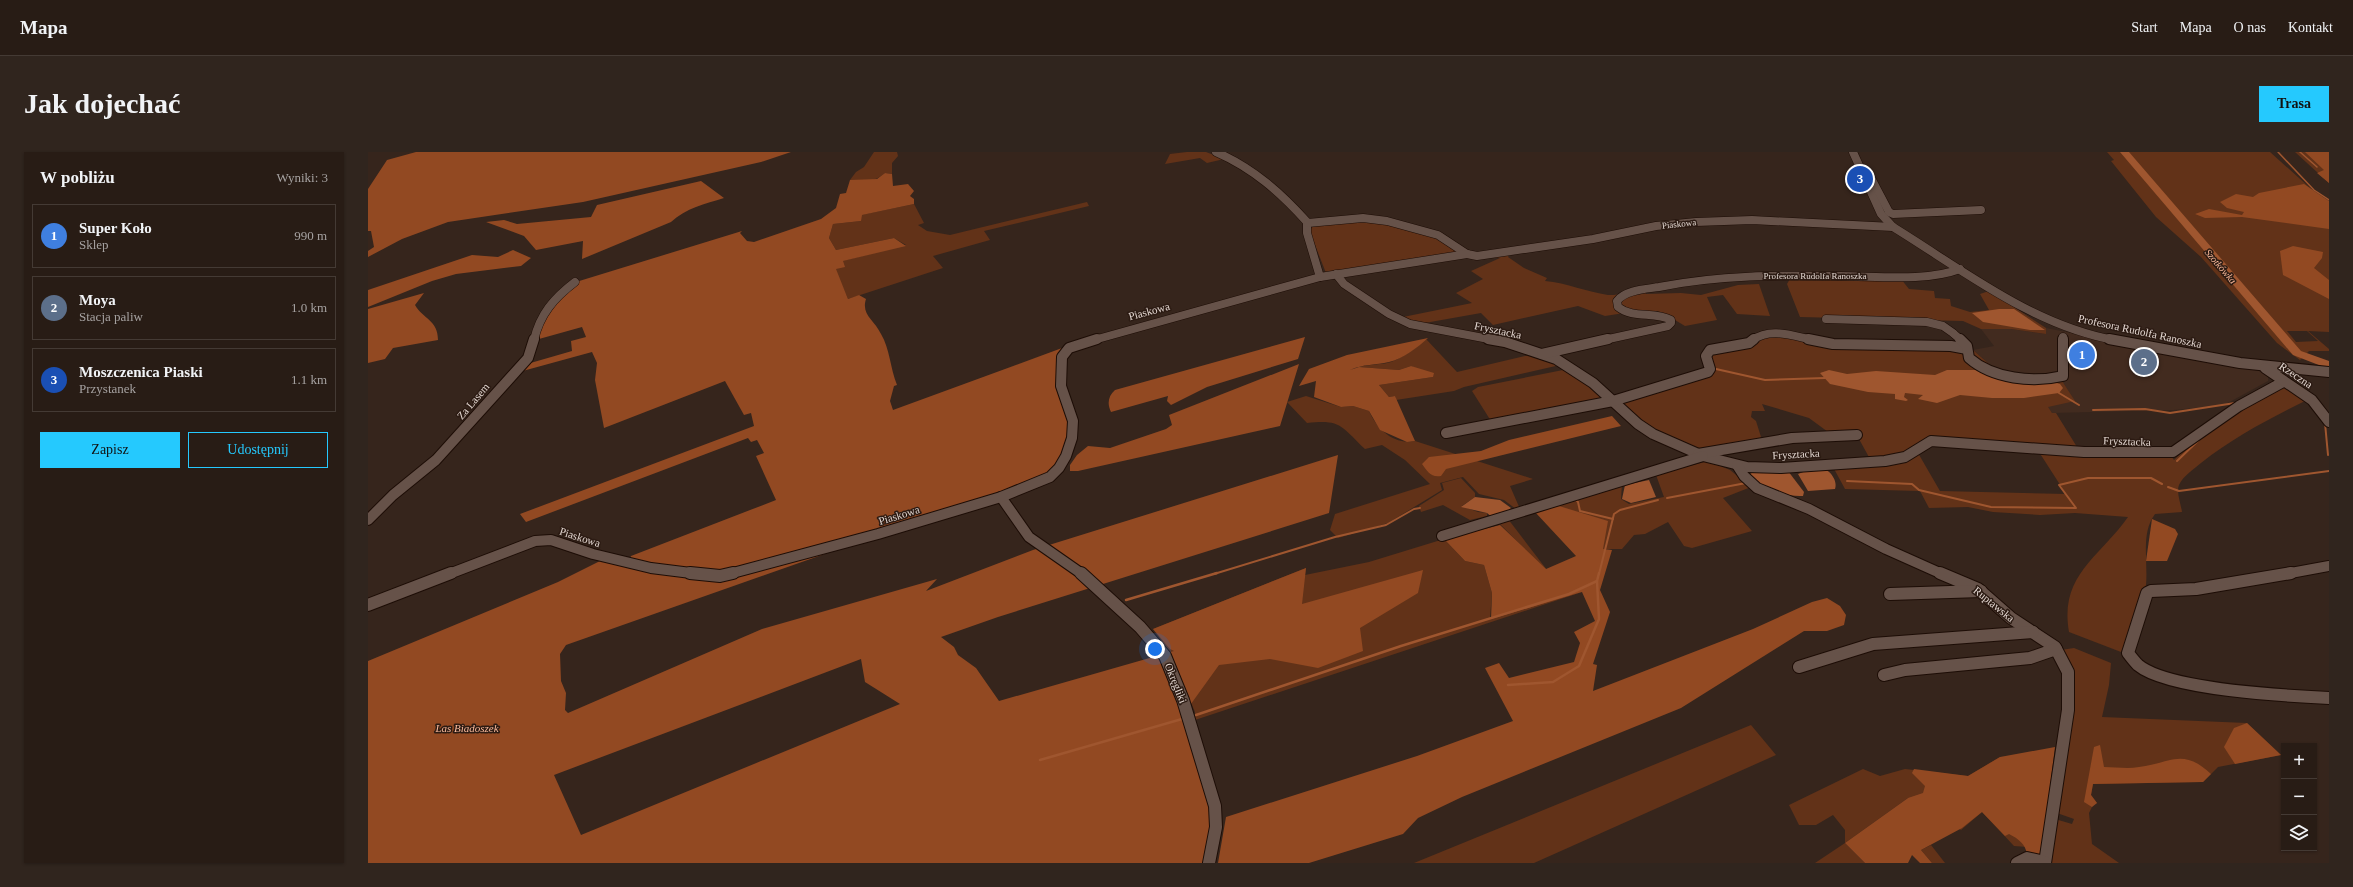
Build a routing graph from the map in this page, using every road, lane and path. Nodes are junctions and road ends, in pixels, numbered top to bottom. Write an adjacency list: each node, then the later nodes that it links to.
1 (1216, 152): 5 (street)
2 (1853, 152): 3 (street, Profesora Rudolfa Ranoszka)
3 (1860, 168): 4 (street, Profesora Rudolfa Ranoszka); 6 (street, Profesora Rudolfa Ranoszka)
4 (1981, 210)
5 (1308, 223): 7 (street, Piaskowa); 10 (street)
6 (1893, 227): 7 (street, Piaskowa); 8 (street, Profesora Rudolfa Ranoszka)
7 (1467, 254): 9 (street, Piaskowa)
8 (1960, 269): 15 (street, Profesora Rudolfa Ranoszka); 16 (street, Profesora Rudolfa Ranoszka)
9 (1336, 274): 10 (street, Piaskowa); 15 (street, Frysztacka)
10 (1320, 277): 25 (street, Piaskowa)
11 (575, 282): 26 (street, Za Lasem)
12 (1826, 319): 14 (street)
13 (2063, 337): 14 (street)
14 (1967, 349): 19 (street)
15 (1542, 354): 19 (street, Frysztacka)
16 (2263, 367): 17 (street, Profesora Rudolfa Ranoszka); 18 (street, Rzeczna)
17 (2329, 372)
18 (2283, 382): 20 (street, Rzeczna); 24 (street, Frysztacka)
19 (1613, 401): 21 (street); 23 (street, Frysztacka)
20 (2329, 422)
21 (1446, 433)
22 (1858, 434): 23 (street)
23 (1701, 455): 24 (street, Frysztacka); 27 (street)
24 (1737, 465): 29 (street, Ruptawska)
25 (1001, 497): 31 (street, Piaskowa); 38 (street, Okręgliki)
26 (368, 520)
27 (1442, 536)
28 (2329, 566): 36 (street)
29 (1981, 592): 30 (street); 32 (street, Ruptawska)
30 (1890, 594)
31 (368, 605)
32 (2033, 632): 33 (street, Ruptawska); 34 (street)
33 (2056, 648): 35 (street); 37 (street, Ruptawska)
34 (1799, 667)
35 (1884, 675)
36 (2329, 698)
37 (2045, 862): 39 (street)
38 (1209, 863)
39 (2017, 863)

